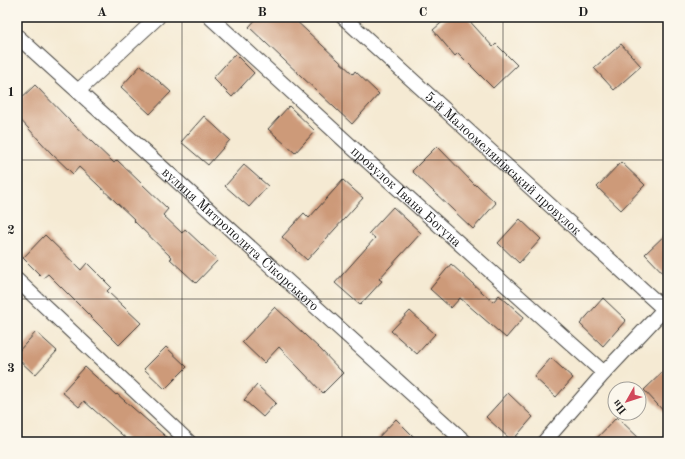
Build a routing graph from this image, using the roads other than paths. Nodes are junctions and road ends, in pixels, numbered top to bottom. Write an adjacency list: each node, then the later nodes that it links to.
1 (158, 17): 5 (street)
2 (210, 17): 8 (street, провулок Івана Богуна)
3 (343, 17): 7 (street, 5-й Малоомелянівський провулок)
4 (17, 36): 5 (street, вулиця Митрополита Сікорського)
5 (78, 91): 10 (street, вулиця Митрополита Сікорського)
6 (17, 280): 9 (street)
7 (666, 307): 8 (street)
8 (604, 373): 11 (street)
9 (189, 442)
10 (465, 442)
11 (544, 442)

